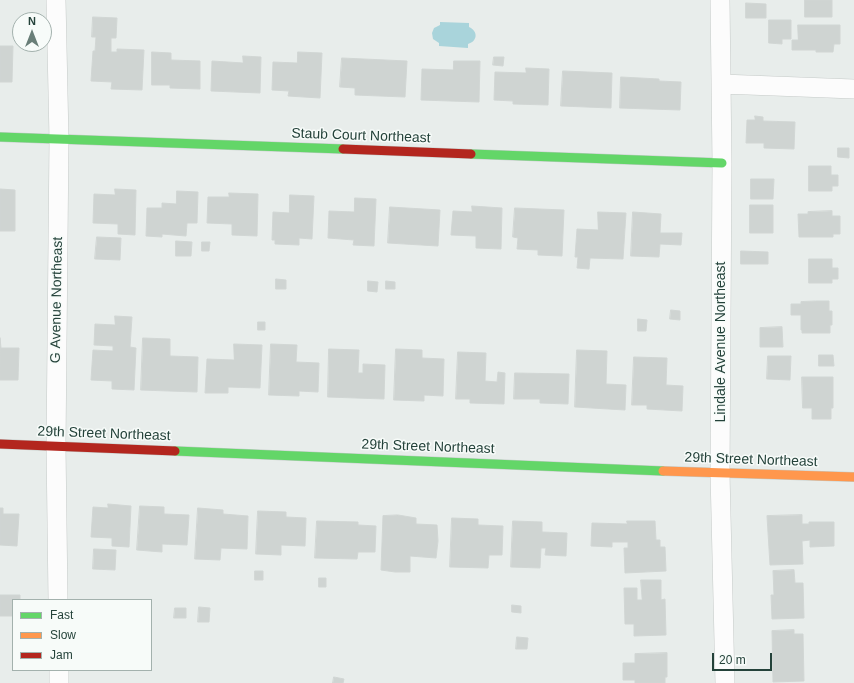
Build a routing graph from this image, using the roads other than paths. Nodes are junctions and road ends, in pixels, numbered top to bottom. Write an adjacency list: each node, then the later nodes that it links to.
1 (56, 0): 6 (street, G Avenue Northeast)
2 (720, 0): 3 (street, Lindale Avenue Northeast)
3 (721, 84): 4 (street); 7 (street, Lindale Avenue Northeast)
4 (854, 89)
5 (0, 137): 6 (main road, Staub Court Northeast)
6 (59, 139): 7 (main road, Staub Court Northeast); 9 (street, G Avenue Northeast)
7 (722, 163): 10 (street, Lindale Avenue Northeast)
8 (0, 444): 9 (main road, 29th Street Northeast)
9 (56, 446): 10 (main road, 29th Street Northeast); 12 (street, G Avenue Northeast)
10 (720, 473): 11 (main road, 29th Street Northeast); 15 (street, Lindale Avenue Northeast)
11 (854, 477)
12 (58, 599)
13 (59, 671): 14 (street)
14 (59, 683)
15 (725, 683)

